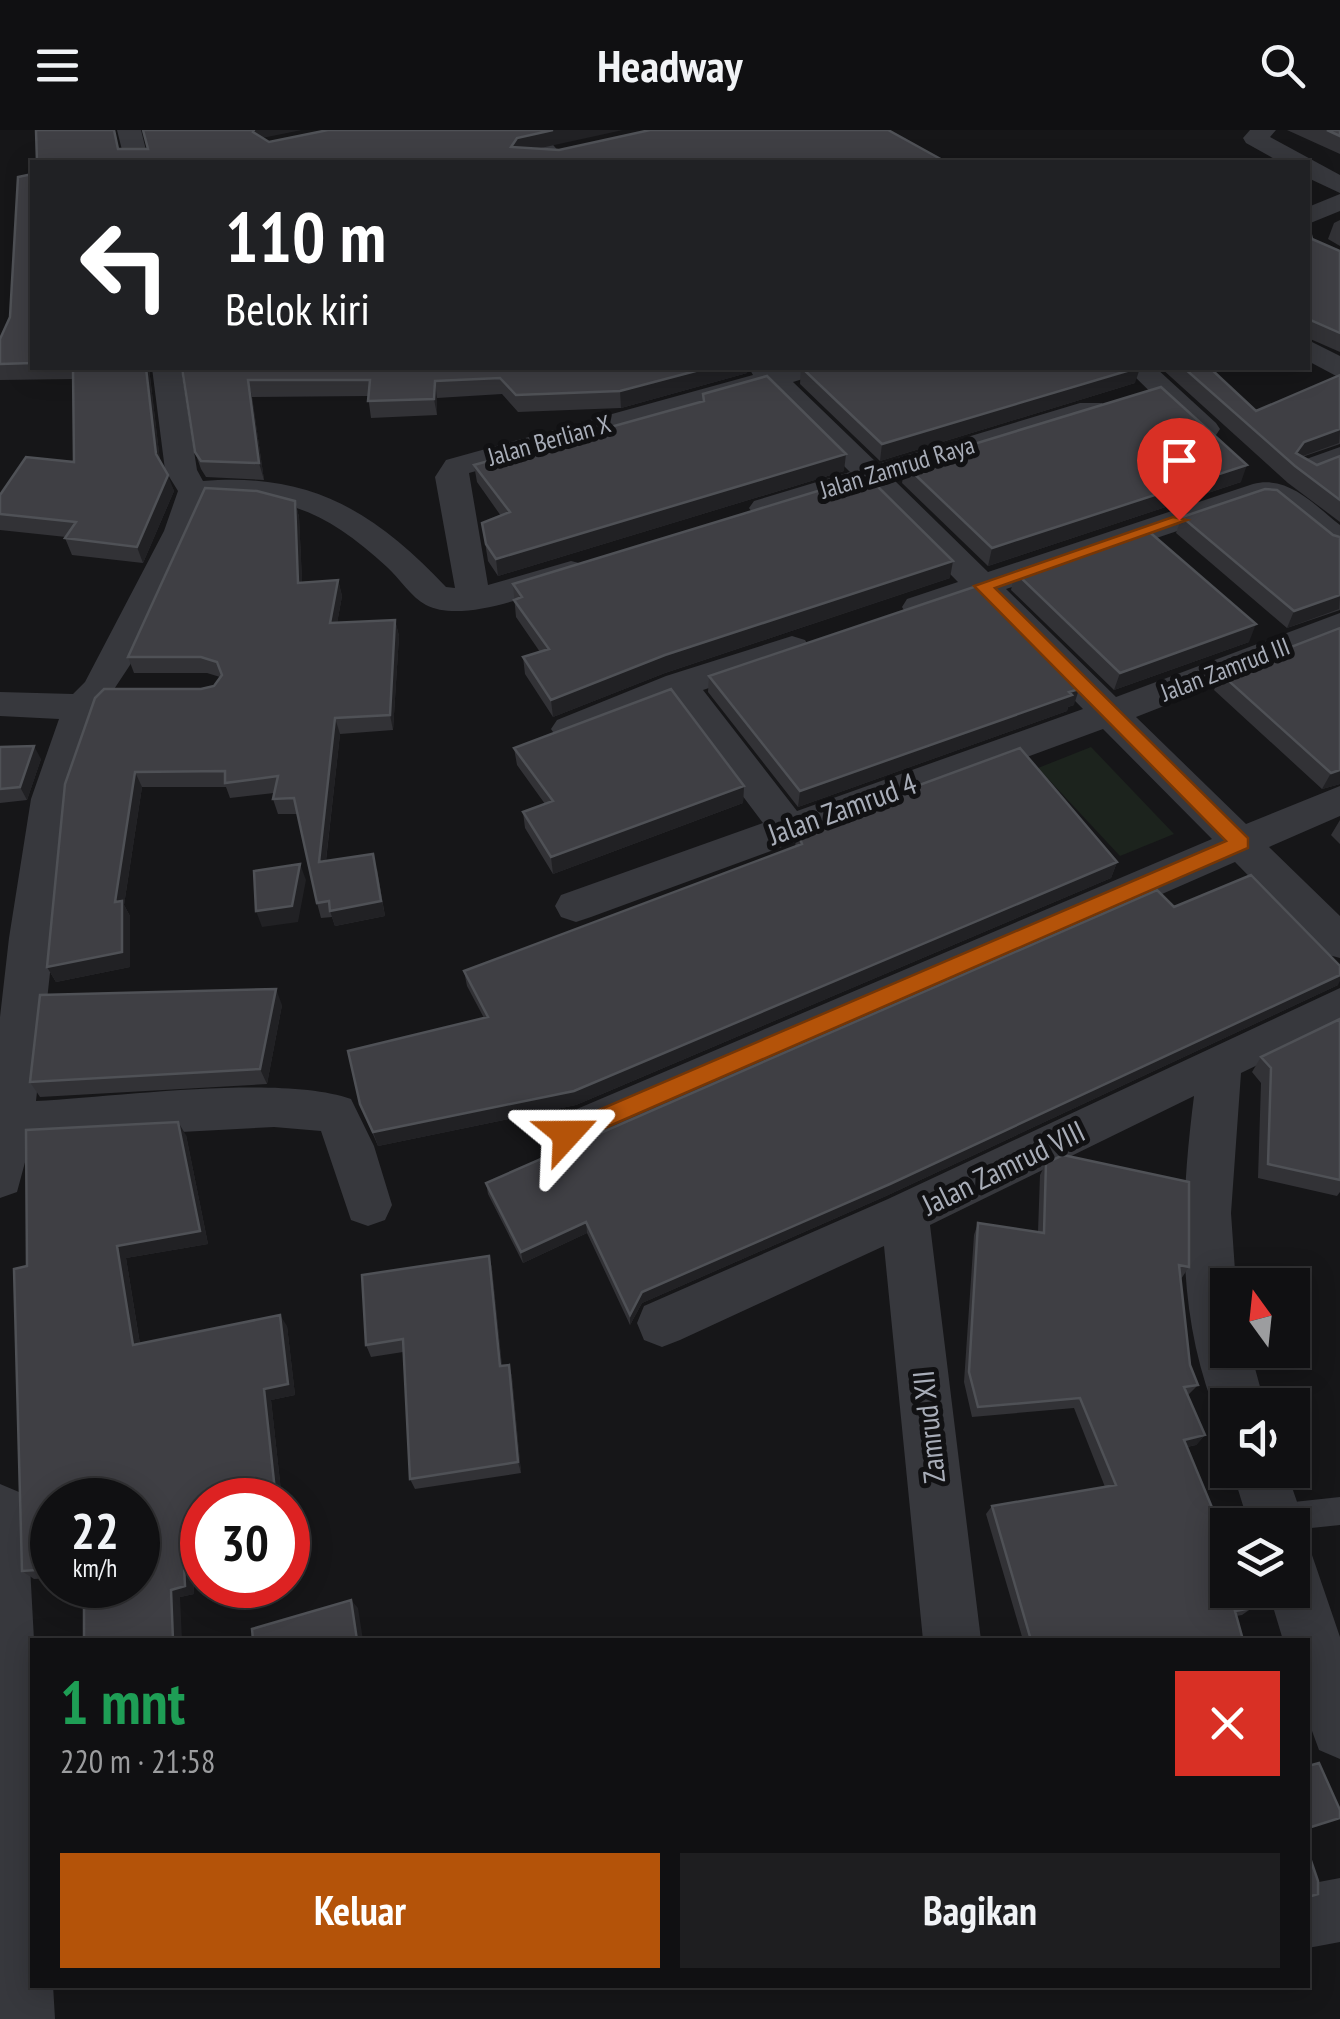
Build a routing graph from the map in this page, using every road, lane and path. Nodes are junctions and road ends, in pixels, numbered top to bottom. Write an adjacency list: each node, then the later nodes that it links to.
1 (129, 130): 5 (street)
2 (526, 130): 6 (street)
3 (1264, 130): 8 (street)
4 (586, 150): 7 (street)
5 (136, 160)
6 (544, 160)
7 (549, 160)
8 (1294, 160)
9 (1310, 169): 10 (street)
10 (1340, 185)
11 (1340, 202): 12 (street)
12 (1310, 215)
13 (1310, 350): 14 (street)
14 (1340, 369)
15 (166, 370): 22 (street)
16 (768, 372): 20 (street); 29 (street, Jalan Berlian X)
17 (1150, 378): 20 (street, Jalan Zamrud Raya); 21 (street)
18 (1340, 456): 19 (street)
19 (1309, 470)
20 (870, 474): 23 (street, Jalan Zamrud Raya); 28 (street)
21 (1252, 475): 24 (street); 25 (street)
22 (194, 491): 29 (street); 36 (street)
23 (742, 516)
24 (1148, 531): 26 (street); 28 (street)
25 (1340, 542)
26 (1178, 557)
27 (595, 563): 29 (street)
28 (983, 586): 30 (street); 38 (street)
29 (468, 601)
30 (888, 617)
31 (1252, 622): 34 (street)
32 (1340, 624): 34 (street, Jalan Zamrud III)
33 (831, 636): 35 (street)
34 (1282, 647): 38 (street, Jalan Zamrud III)
35 (680, 685): 39 (street); 41 (street)
36 (105, 695): 37 (street); 47 (street)
37 (0, 704)
38 (1110, 713): 41 (street, Jalan Zamrud 4); 42 (street)
39 (537, 742)
40 (1340, 800): 42 (street)
41 (788, 827): 43 (street, Jalan Zamrud 4)
42 (1240, 843): 44 (street); 48 (street)
43 (576, 906)
44 (1340, 942)
45 (1340, 1005): 46 (street, Jalan Zamrud VIII)
46 (1220, 1063): 51 (street, Jalan Zamrud VIII); 53 (street)
47 (11, 1122): 49 (street); 50 (street)
48 (567, 1134)
49 (0, 1177)
50 (368, 1205)
51 (905, 1214): 52 (street, Jalan Zamrud VIII); 59 (street, Zamrud XII)
52 (662, 1322)
53 (1234, 1388)
54 (1270, 1504): 56 (lane)
55 (0, 1511): 58 (street)
56 (1340, 1511)
57 (1302, 1608): 60 (street)
58 (1, 1627): 63 (street)
59 (952, 1638)
60 (1340, 1729)
61 (1340, 1910): 62 (street)
62 (1310, 1916)
63 (15, 2009)

